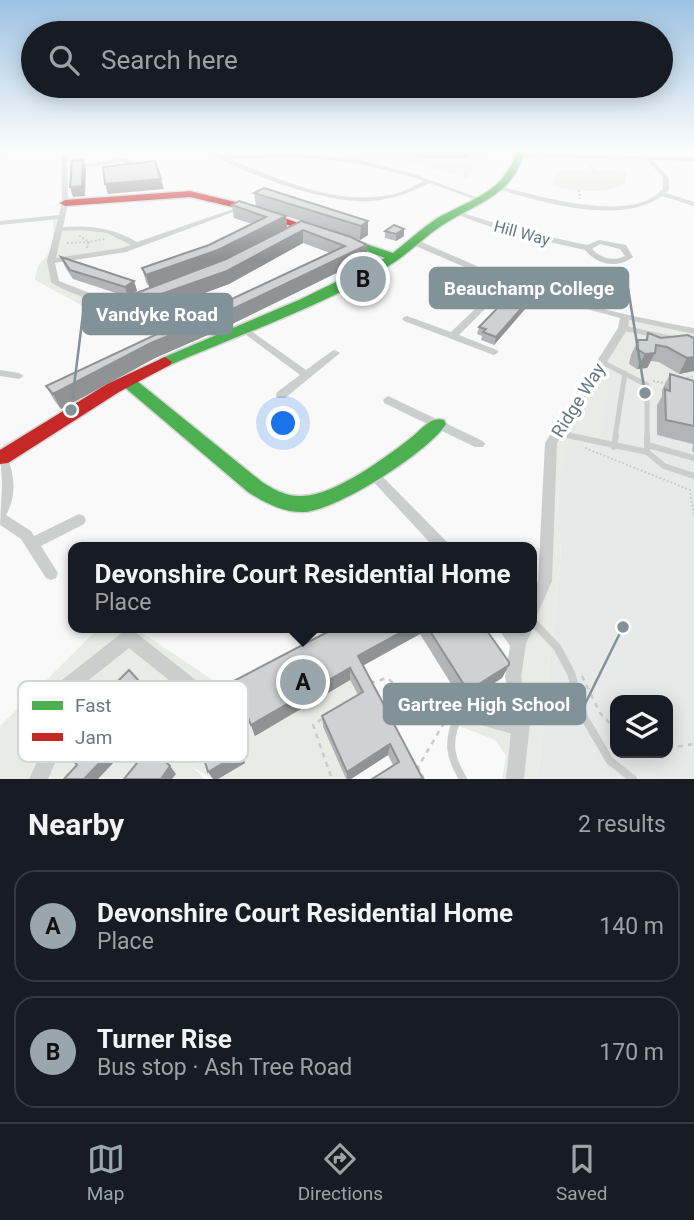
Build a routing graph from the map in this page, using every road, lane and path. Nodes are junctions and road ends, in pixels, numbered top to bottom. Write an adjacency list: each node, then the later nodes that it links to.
1 (64, 186): 11 (street)
2 (299, 186): 3 (street)
3 (416, 186)
4 (444, 186): 8 (street)
5 (666, 186): 7 (street)
6 (499, 188): 7 (street); 8 (street)
7 (662, 194): 9 (street)
8 (481, 200): 12 (street)
9 (694, 205)
10 (244, 207): 11 (street); 18 (street); 21 (street)
11 (62, 210): 13 (street); 15 (street)
12 (457, 213): 17 (street); 19 (street, Hill Way)
13 (0, 223)
14 (122, 235): 15 (street); 16 (path); 18 (street)
15 (57, 237): 16 (path); 16 (path); 22 (street)
16 (89, 242): 20 (path)
17 (414, 242): 21 (street); 23 (street)
18 (136, 245): 20 (street)
19 (588, 248): 19 (street, Hill Way)
20 (84, 256): 22 (street)
21 (394, 257): 27 (street)
22 (51, 261): 24 (street)
23 (508, 282): 26 (street); 29 (street)
24 (142, 299)
25 (407, 319): 29 (street)
26 (624, 323): 28 (street); 30 (lane); 33 (street, Ridge Way)
27 (244, 329): 36 (street); 40 (street)
28 (694, 331)
29 (453, 337): 32 (street)
30 (684, 341)
31 (335, 352): 36 (street)
32 (494, 352)
33 (602, 362): 35 (lane); 44 (street, Ridge Way)
34 (0, 373): 37 (street)
35 (625, 373): 47 (lane); 48 (lane)
36 (306, 375): 41 (street)
37 (19, 376)
38 (694, 376): 39 (path)
39 (684, 380)
40 (127, 381): 49 (street); 51 (street)
41 (281, 396)
42 (388, 400): 43 (street)
43 (438, 424): 45 (street); 51 (street)
44 (558, 433): 47 (lane); 60 (street, Ridge Way)
45 (479, 444)
46 (576, 445): 53 (path)
47 (614, 447): 48 (lane)
48 (647, 448): 50 (lane); 52 (lane)
49 (1, 456): 54 (street)
50 (694, 458)
51 (372, 473): 57 (street)
52 (694, 476)
53 (692, 496): 55 (path)
54 (0, 516): 58 (street)
55 (694, 516)
56 (79, 520): 58 (street)
57 (438, 542)
58 (33, 543): 59 (street)
59 (51, 573)
60 (537, 599)
61 (537, 626): 78 (lane)
62 (522, 636): 69 (street)
63 (74, 681): 64 (street)
64 (183, 681)
65 (365, 684): 66 (path)
66 (445, 711): 67 (path); 75 (path)
67 (459, 715): 69 (lane); 76 (lane)
68 (324, 718): 74 (path)
69 (520, 732): 77 (street)
70 (694, 744): 71 (path)
71 (673, 747)
72 (46, 762): 73 (street)
73 (38, 779)
74 (332, 779)
75 (424, 779)
76 (463, 779)
77 (515, 779)
78 (633, 779)

